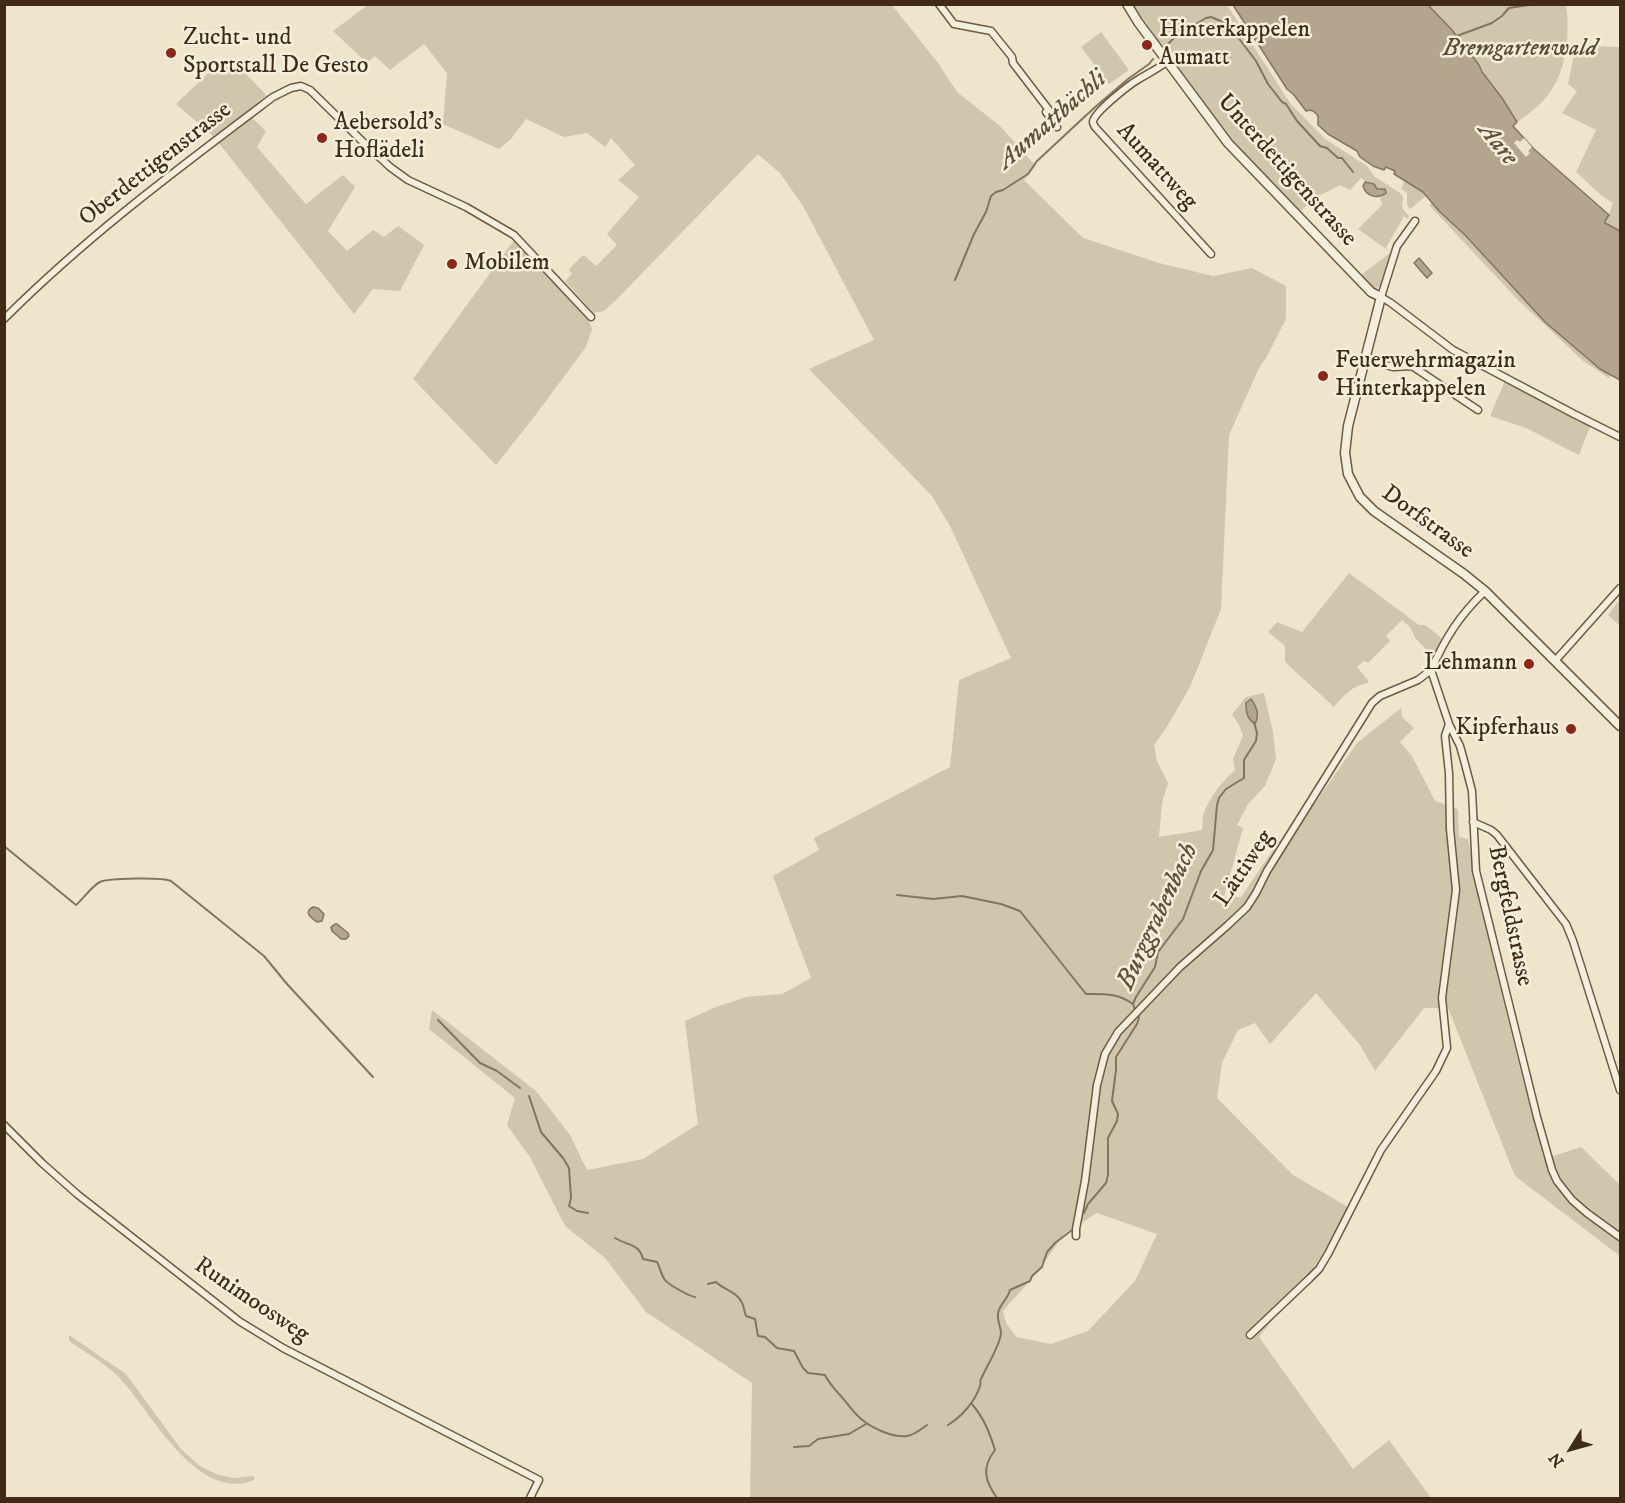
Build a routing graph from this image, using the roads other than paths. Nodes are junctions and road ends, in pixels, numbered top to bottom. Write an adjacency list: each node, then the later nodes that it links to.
1 (939, 4): 4 (street)
2 (1127, 4): 3 (street, Unterdettigenstrasse)
3 (1168, 61): 6 (street, Aumattweg); 7 (street, Unterdettigenstrasse)
4 (1057, 127)
5 (1414, 221): 7 (street)
6 (1211, 254)
7 (1382, 297): 10 (street, Dorfstrasse); 12 (street)
8 (591, 317): 9 (street, Oberdettigenstrasse)
9 (4, 320)
10 (1365, 360): 11 (street); 14 (street, Dorfstrasse)
11 (1478, 410)
12 (1620, 437)
13 (1620, 588): 15 (street)
14 (1485, 591): 15 (street, Dorfstrasse); 16 (street)
15 (1555, 661): 17 (street, Dorfstrasse)
16 (1431, 670): 18 (street, Bergfeldstrasse); 22 (street, Lättiweg)
17 (1619, 721)
18 (1449, 724): 19 (street, Bergfeldstrasse); 24 (street)
19 (1473, 822): 20 (street); 23 (street, Bergfeldstrasse)
20 (1620, 1090)
21 (4, 1125): 25 (street, Runimoosweg)
22 (1076, 1236)
23 (1620, 1237)
24 (1250, 1335)
25 (530, 1498)

